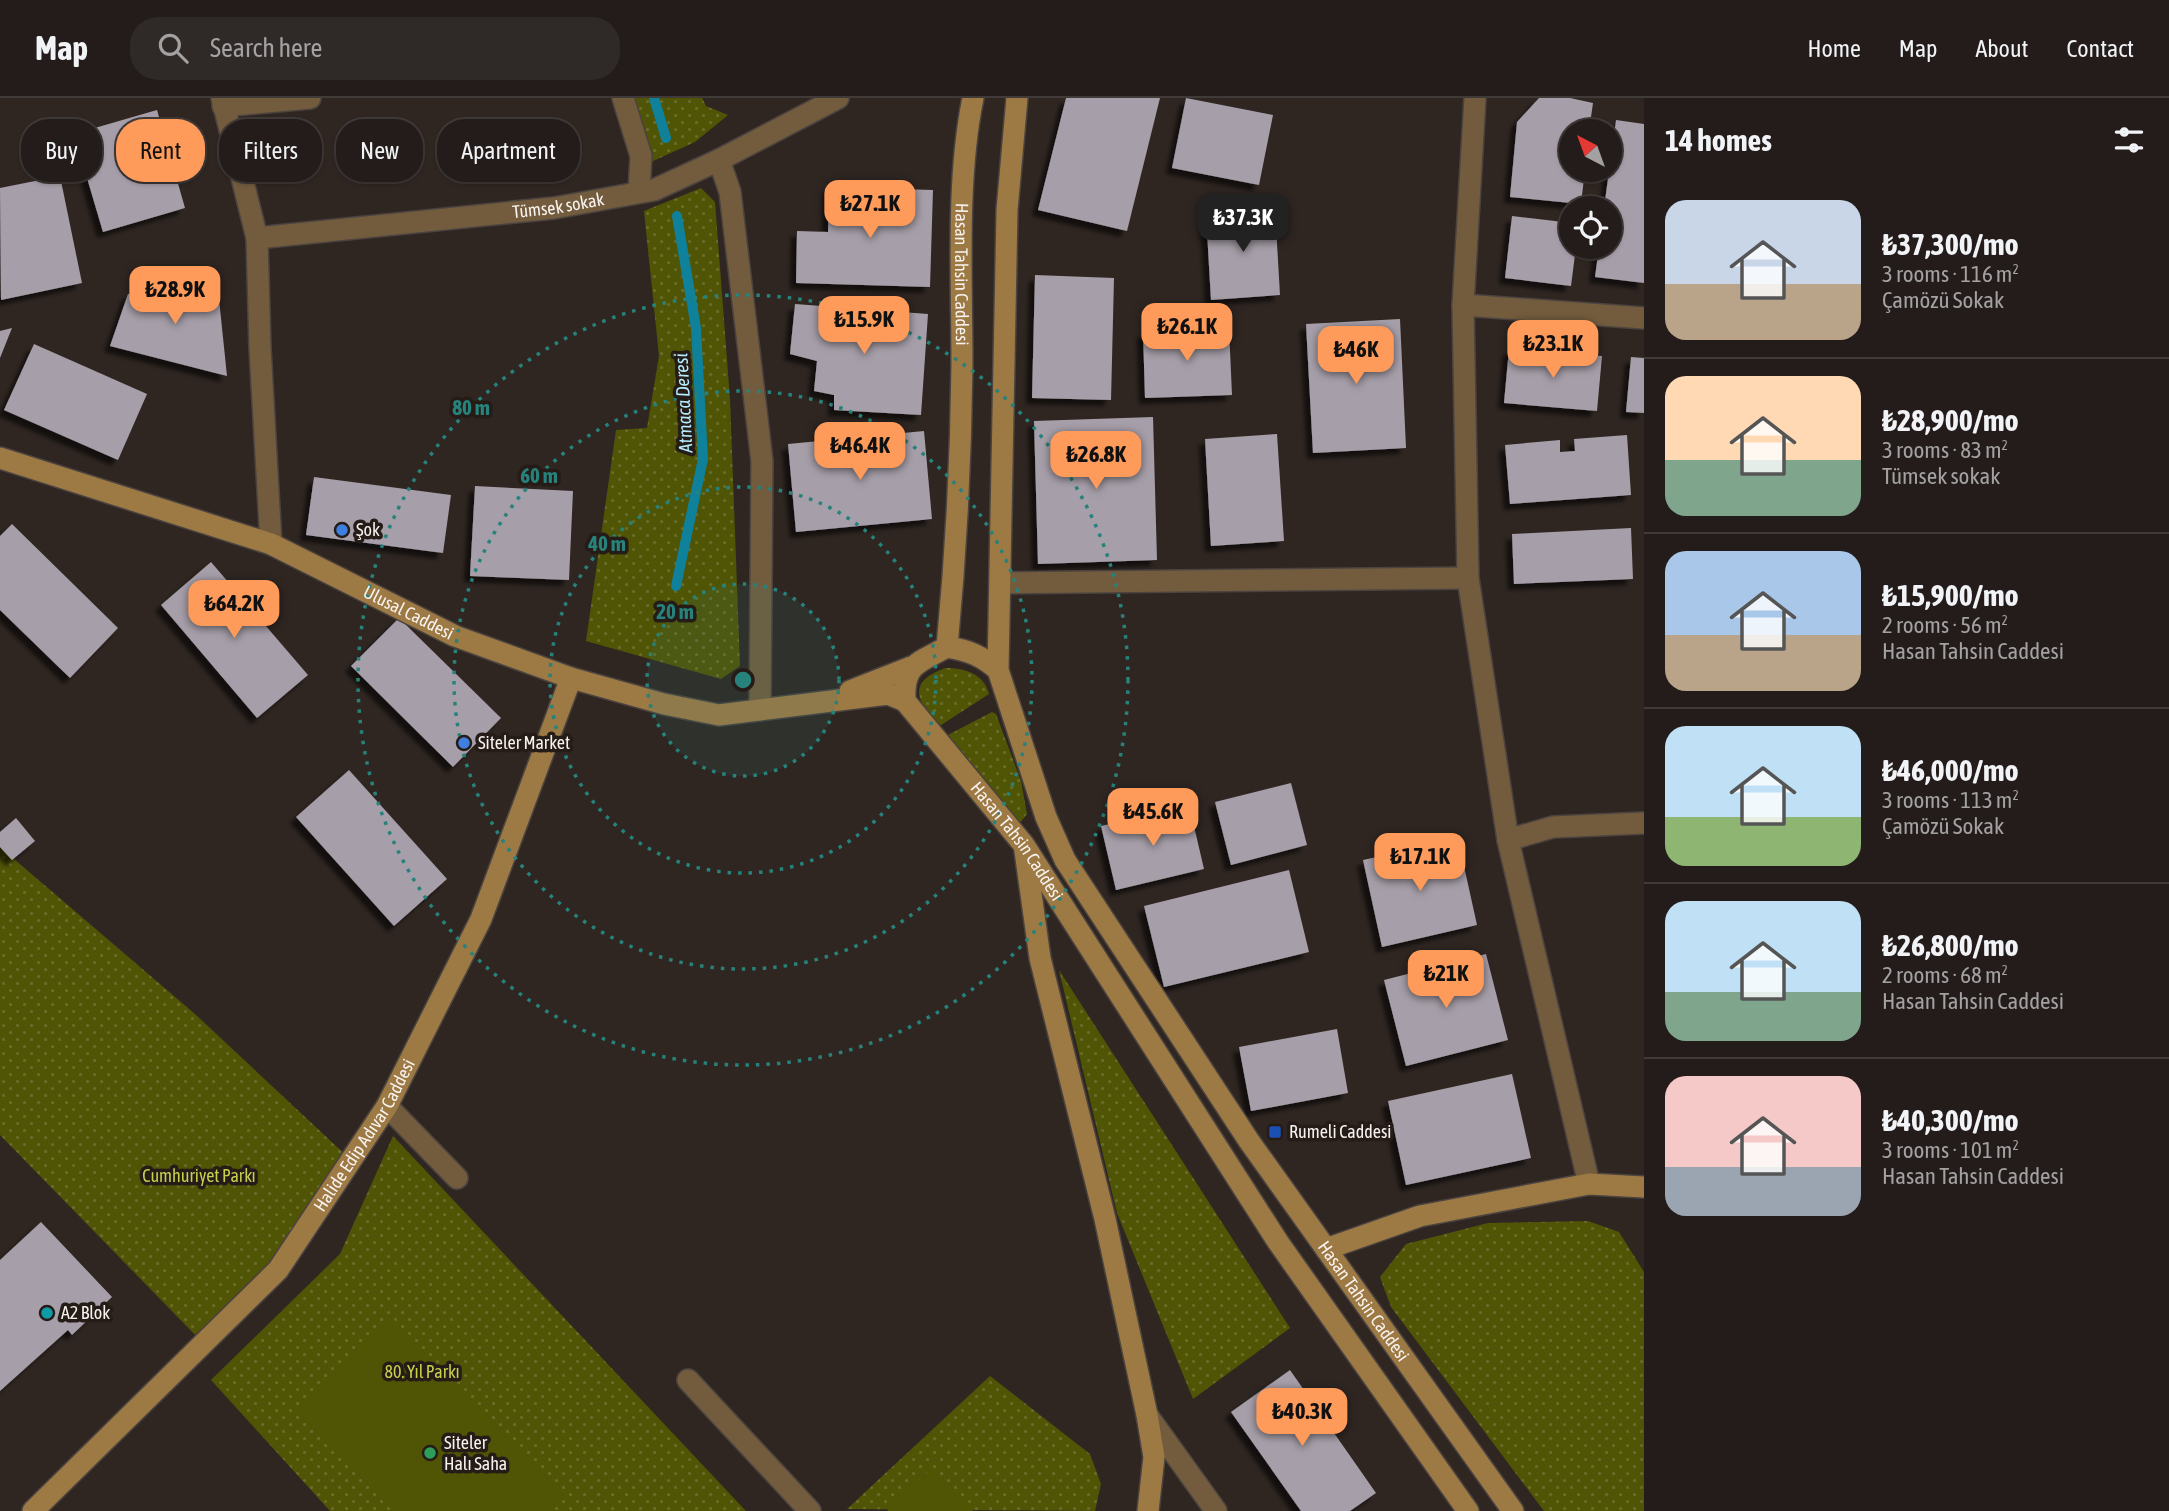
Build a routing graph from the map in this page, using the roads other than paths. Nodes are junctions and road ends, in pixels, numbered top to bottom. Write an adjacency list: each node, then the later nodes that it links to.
1 (310, 98): 7 (street)
2 (622, 98): 9 (street)
3 (838, 98): 8 (street, Tümsek sokak)
4 (973, 98): 17 (main road, Hasan Tahsin Caddesi)
5 (1017, 98): 16 (main road, Hasan Tahsin Caddesi)
6 (1475, 98): 11 (street)
7 (222, 102): 10 (street)
8 (719, 160): 9 (street, Tümsek sokak); 23 (street)
9 (639, 192): 10 (street, Tümsek sokak)
10 (257, 238): 14 (street)
11 (1463, 305): 12 (street); 15 (street)
12 (1644, 318)
13 (0, 458): 14 (main road, Ulusal Caddesi)
14 (271, 544): 20 (main road, Ulusal Caddesi)
15 (1468, 578): 16 (street); 26 (street)
16 (1001, 583): 19 (main road, Hasan Tahsin Caddesi)
17 (947, 647): 18 (main road); 19 (main road)
18 (911, 667): 21 (main road); 22 (main road)
19 (998, 670): 24 (main road, Hasan Tahsin Caddesi)
20 (571, 678): 23 (main road, Ulusal Caddesi); 28 (main road, Halide Edip Adıvar Caddesi)
21 (829, 699): 22 (main road); 23 (main road, Ulusal Caddesi)
22 (905, 701): 27 (main road, Hasan Tahsin Caddesi)
23 (760, 710)
24 (1045, 817): 27 (main road); 32 (main road, Hasan Tahsin Caddesi)
25 (1644, 823): 26 (street)
26 (1508, 841): 30 (street)
27 (1024, 845): 34 (main road); 39 (main road, Hasan Tahsin Caddesi)
28 (387, 1106): 29 (street); 35 (main road, Halide Edip Adıvar Caddesi)
29 (457, 1178)
30 (1589, 1184): 31 (main road); 32 (main road)
31 (1644, 1187)
32 (1326, 1249): 40 (main road, Hasan Tahsin Caddesi)
33 (688, 1380): 36 (street)
34 (1147, 1415): 37 (main road); 38 (street)
35 (33, 1511)
36 (810, 1511)
37 (1148, 1511)
38 (1216, 1511)
39 (1468, 1511)
40 (1513, 1511)

